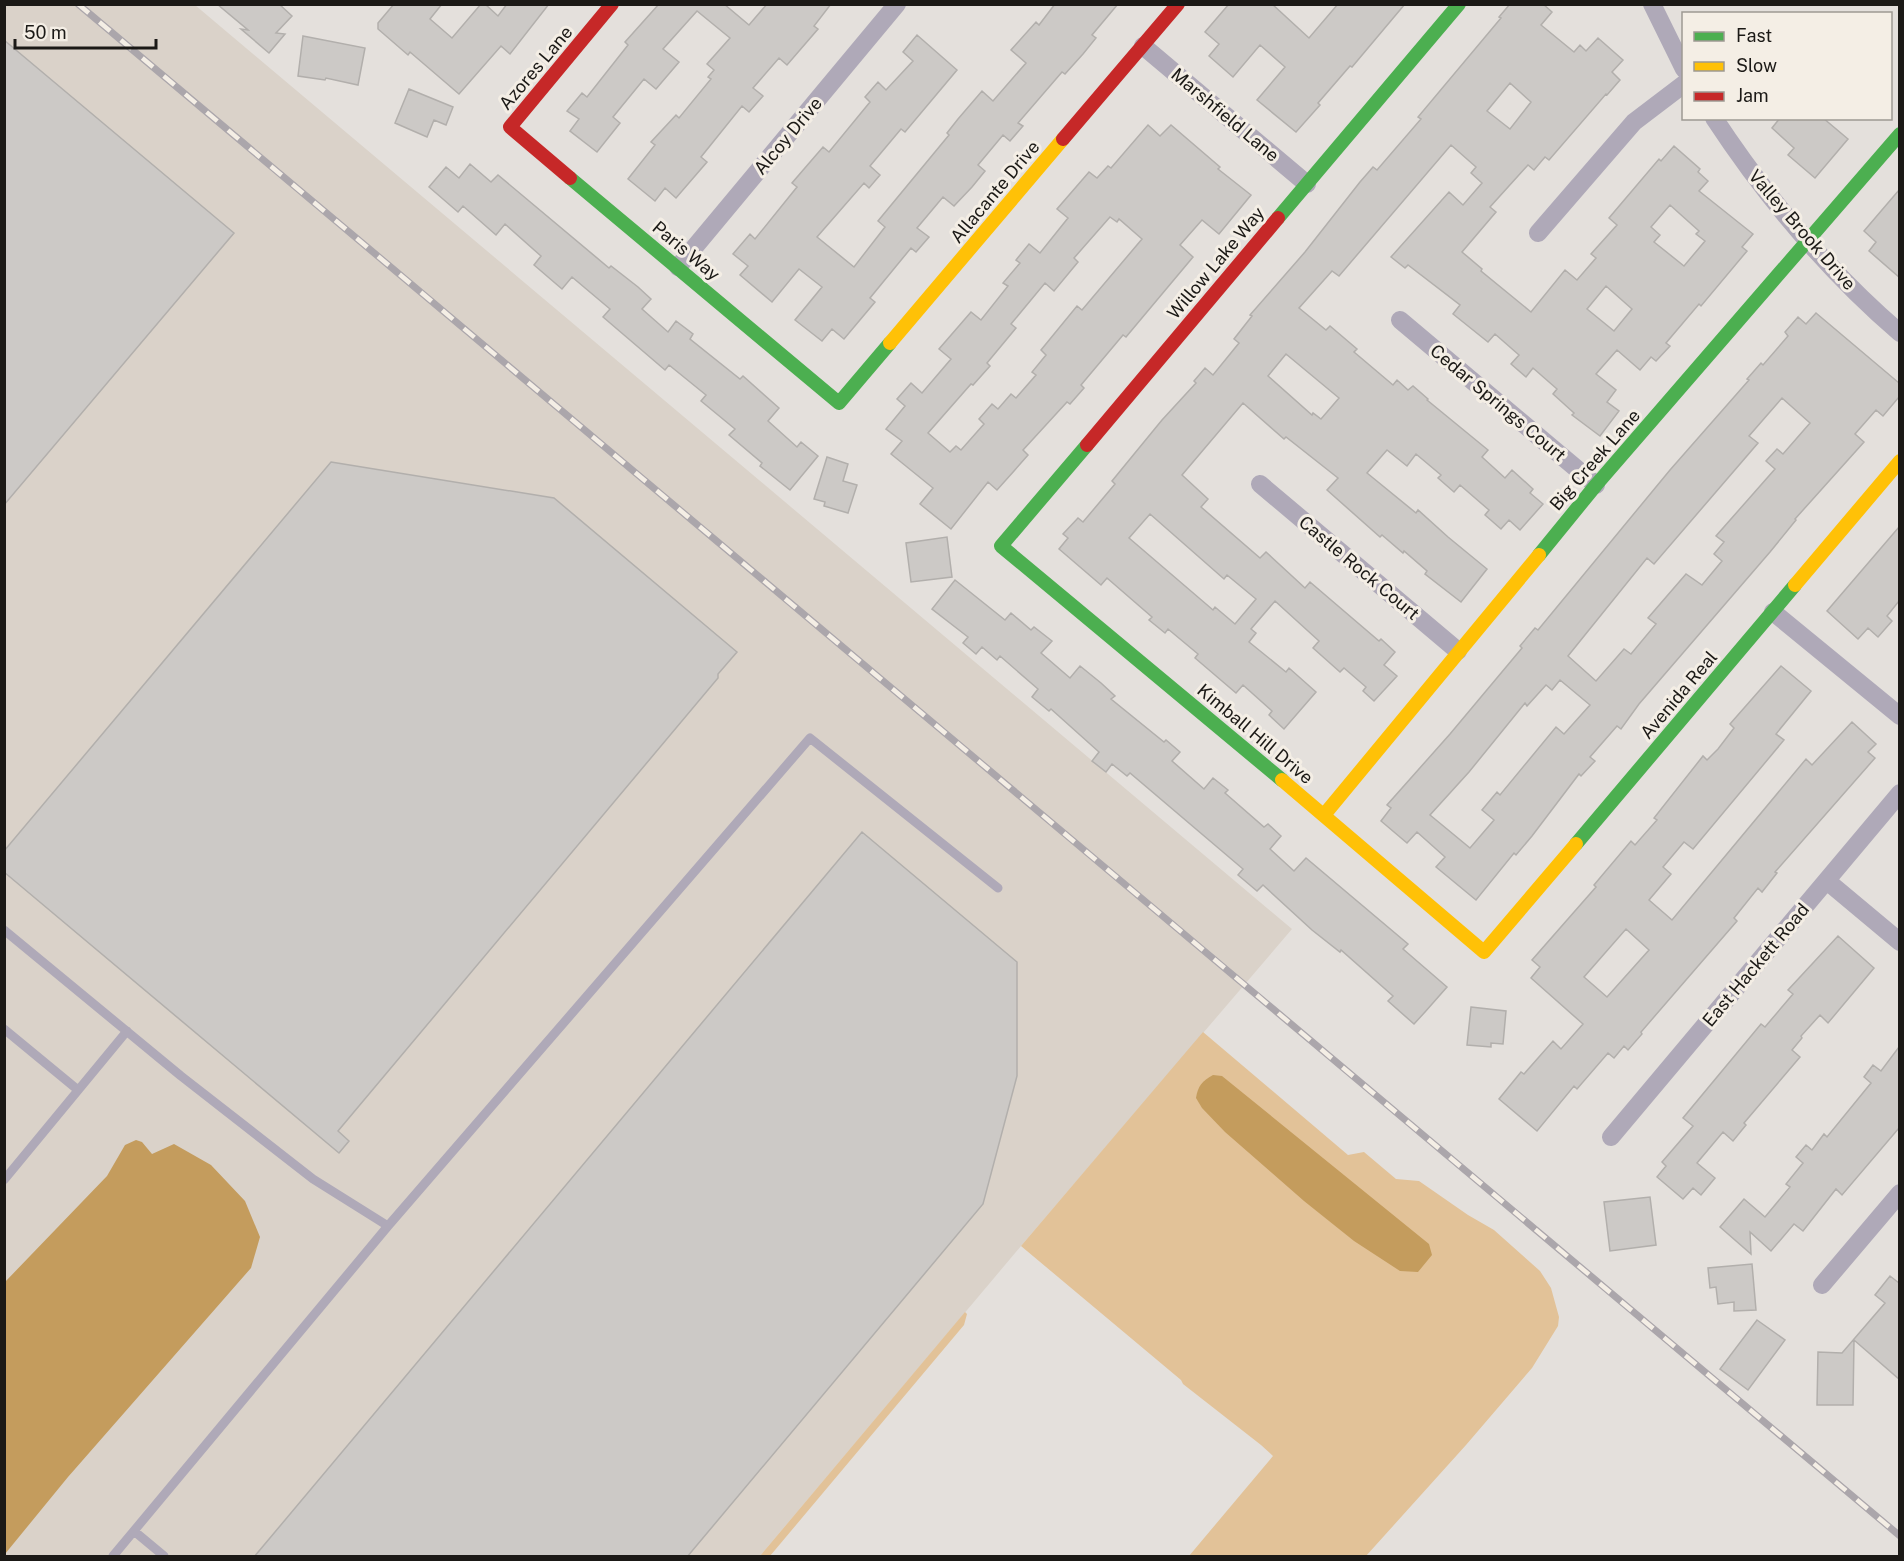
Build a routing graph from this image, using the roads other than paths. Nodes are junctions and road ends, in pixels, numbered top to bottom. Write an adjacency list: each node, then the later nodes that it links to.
1 (612, 4): 10 (street, Azores Lane)
2 (897, 4): 15 (street, Alcoy Drive)
3 (1178, 4): 6 (street, Allacante Drive)
4 (1459, 4): 12 (street, Willow Lake Way)
5 (1652, 4): 7 (street)
6 (1143, 46): 12 (street, Marshfield Lane); 18 (street, Allacante Drive)
7 (1682, 67)
8 (1682, 85): 13 (street)
9 (1715, 120): 14 (street, Valley Brook Drive)
10 (510, 127): 15 (street, Paris Way)
11 (1899, 134): 14 (street, Big Creek Lane)
12 (1306, 184): 22 (street, Willow Lake Way)
13 (1538, 233)
14 (1808, 242): 17 (street, Valley Brook Drive); 21 (street, Big Creek Lane)
15 (678, 267): 18 (street, Paris Way)
16 (1400, 320): 21 (street, Cedar Springs Court)
17 (1899, 333)
18 (839, 403)
19 (1899, 461): 23 (street, Avenida Real)
20 (1260, 484): 24 (street, Castle Rock Court)
21 (1596, 485): 24 (street, Big Creek Lane)
22 (1001, 546): 27 (street, Kimball Hill Drive)
23 (1773, 612): 25 (street); 32 (street, Avenida Real)
24 (1458, 651): 27 (street, Big Creek Lane)
25 (1899, 716)
26 (1899, 793): 28 (street, East Hackett Road)
27 (1324, 815): 32 (street, Kimball Hill Drive)
28 (1827, 881): 31 (street); 36 (street, East Hackett Road)
29 (998, 888): 39 (lane)
30 (4, 930): 34 (lane)
31 (1899, 942)
32 (1484, 952)
33 (4, 1029): 35 (lane)
34 (127, 1031): 35 (lane); 39 (lane)
35 (78, 1090): 37 (lane)
36 (1611, 1137)
37 (4, 1180)
38 (1899, 1193): 40 (street)
39 (388, 1226): 41 (lane)
40 (1822, 1285)
41 (134, 1532): 42 (lane); 43 (lane)
42 (113, 1557)
43 (164, 1557)

